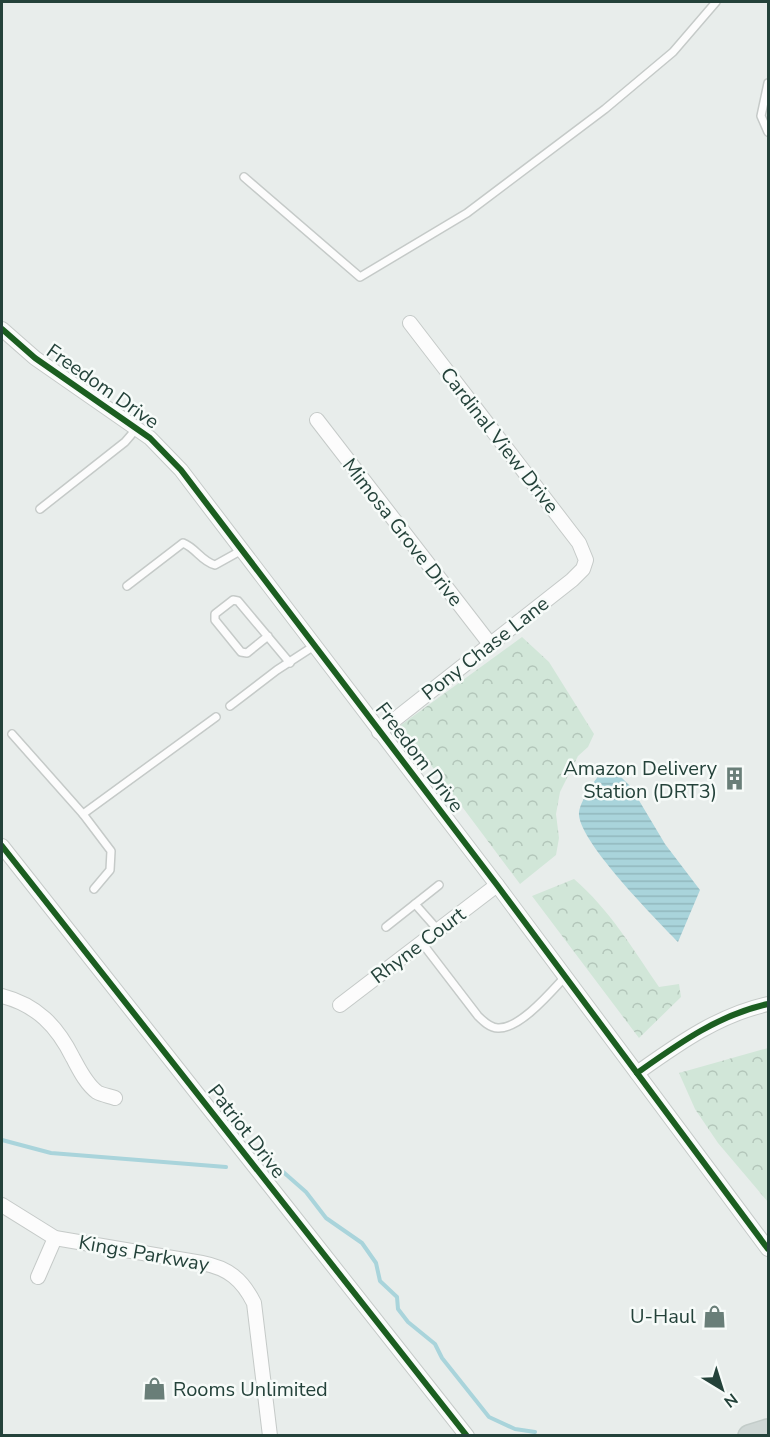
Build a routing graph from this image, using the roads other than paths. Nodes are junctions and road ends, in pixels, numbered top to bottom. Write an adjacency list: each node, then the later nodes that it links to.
1 (716, 2): 4 (lane)
2 (768, 83): 3 (lane)
3 (768, 132)
4 (243, 177)
5 (410, 323): 11 (street, Cardinal View Drive)
6 (2, 329): 8 (street, Freedom Drive)
7 (317, 420): 14 (street, Mimosa Grove Drive)
8 (137, 428): 9 (lane); 10 (street, Freedom Drive)
9 (40, 509)
10 (242, 550): 12 (lane); 15 (street, Freedom Drive)
11 (586, 560): 14 (street, Pony Chase Lane)
12 (127, 586)
13 (268, 636): 13 (lane); 16 (lane)
14 (490, 644): 19 (street, Pony Chase Lane)
15 (314, 646): 16 (lane); 19 (street, Freedom Drive)
16 (290, 663): 17 (lane)
17 (230, 706)
18 (216, 717): 21 (lane)
19 (379, 732): 24 (street, Freedom Drive)
20 (12, 735): 21 (lane)
21 (83, 814): 25 (lane)
22 (2, 846): 42 (street, Patriot Drive)
23 (439, 885): 26 (lane)
24 (497, 885): 28 (street, Rhyne Court); 30 (street, Freedom Drive)
25 (94, 889)
26 (415, 904): 27 (lane); 28 (lane)
27 (386, 927)
28 (438, 930): 29 (street, Rhyne Court)
29 (422, 943): 30 (lane); 33 (street, Rhyne Court)
30 (566, 977): 34 (street, Freedom Drive)
31 (2, 996): 35 (street)
32 (768, 1004): 34 (street)
33 (340, 1005)
34 (637, 1073): 38 (street, Freedom Drive)
35 (115, 1098)
36 (2, 1205): 37 (street, Kings Parkway)
37 (55, 1238): 39 (street); 41 (street, Kings Parkway)
38 (768, 1249)
39 (38, 1277)
40 (768, 1430): 43 (main road)
41 (270, 1436)
42 (467, 1436)
43 (749, 1436)

